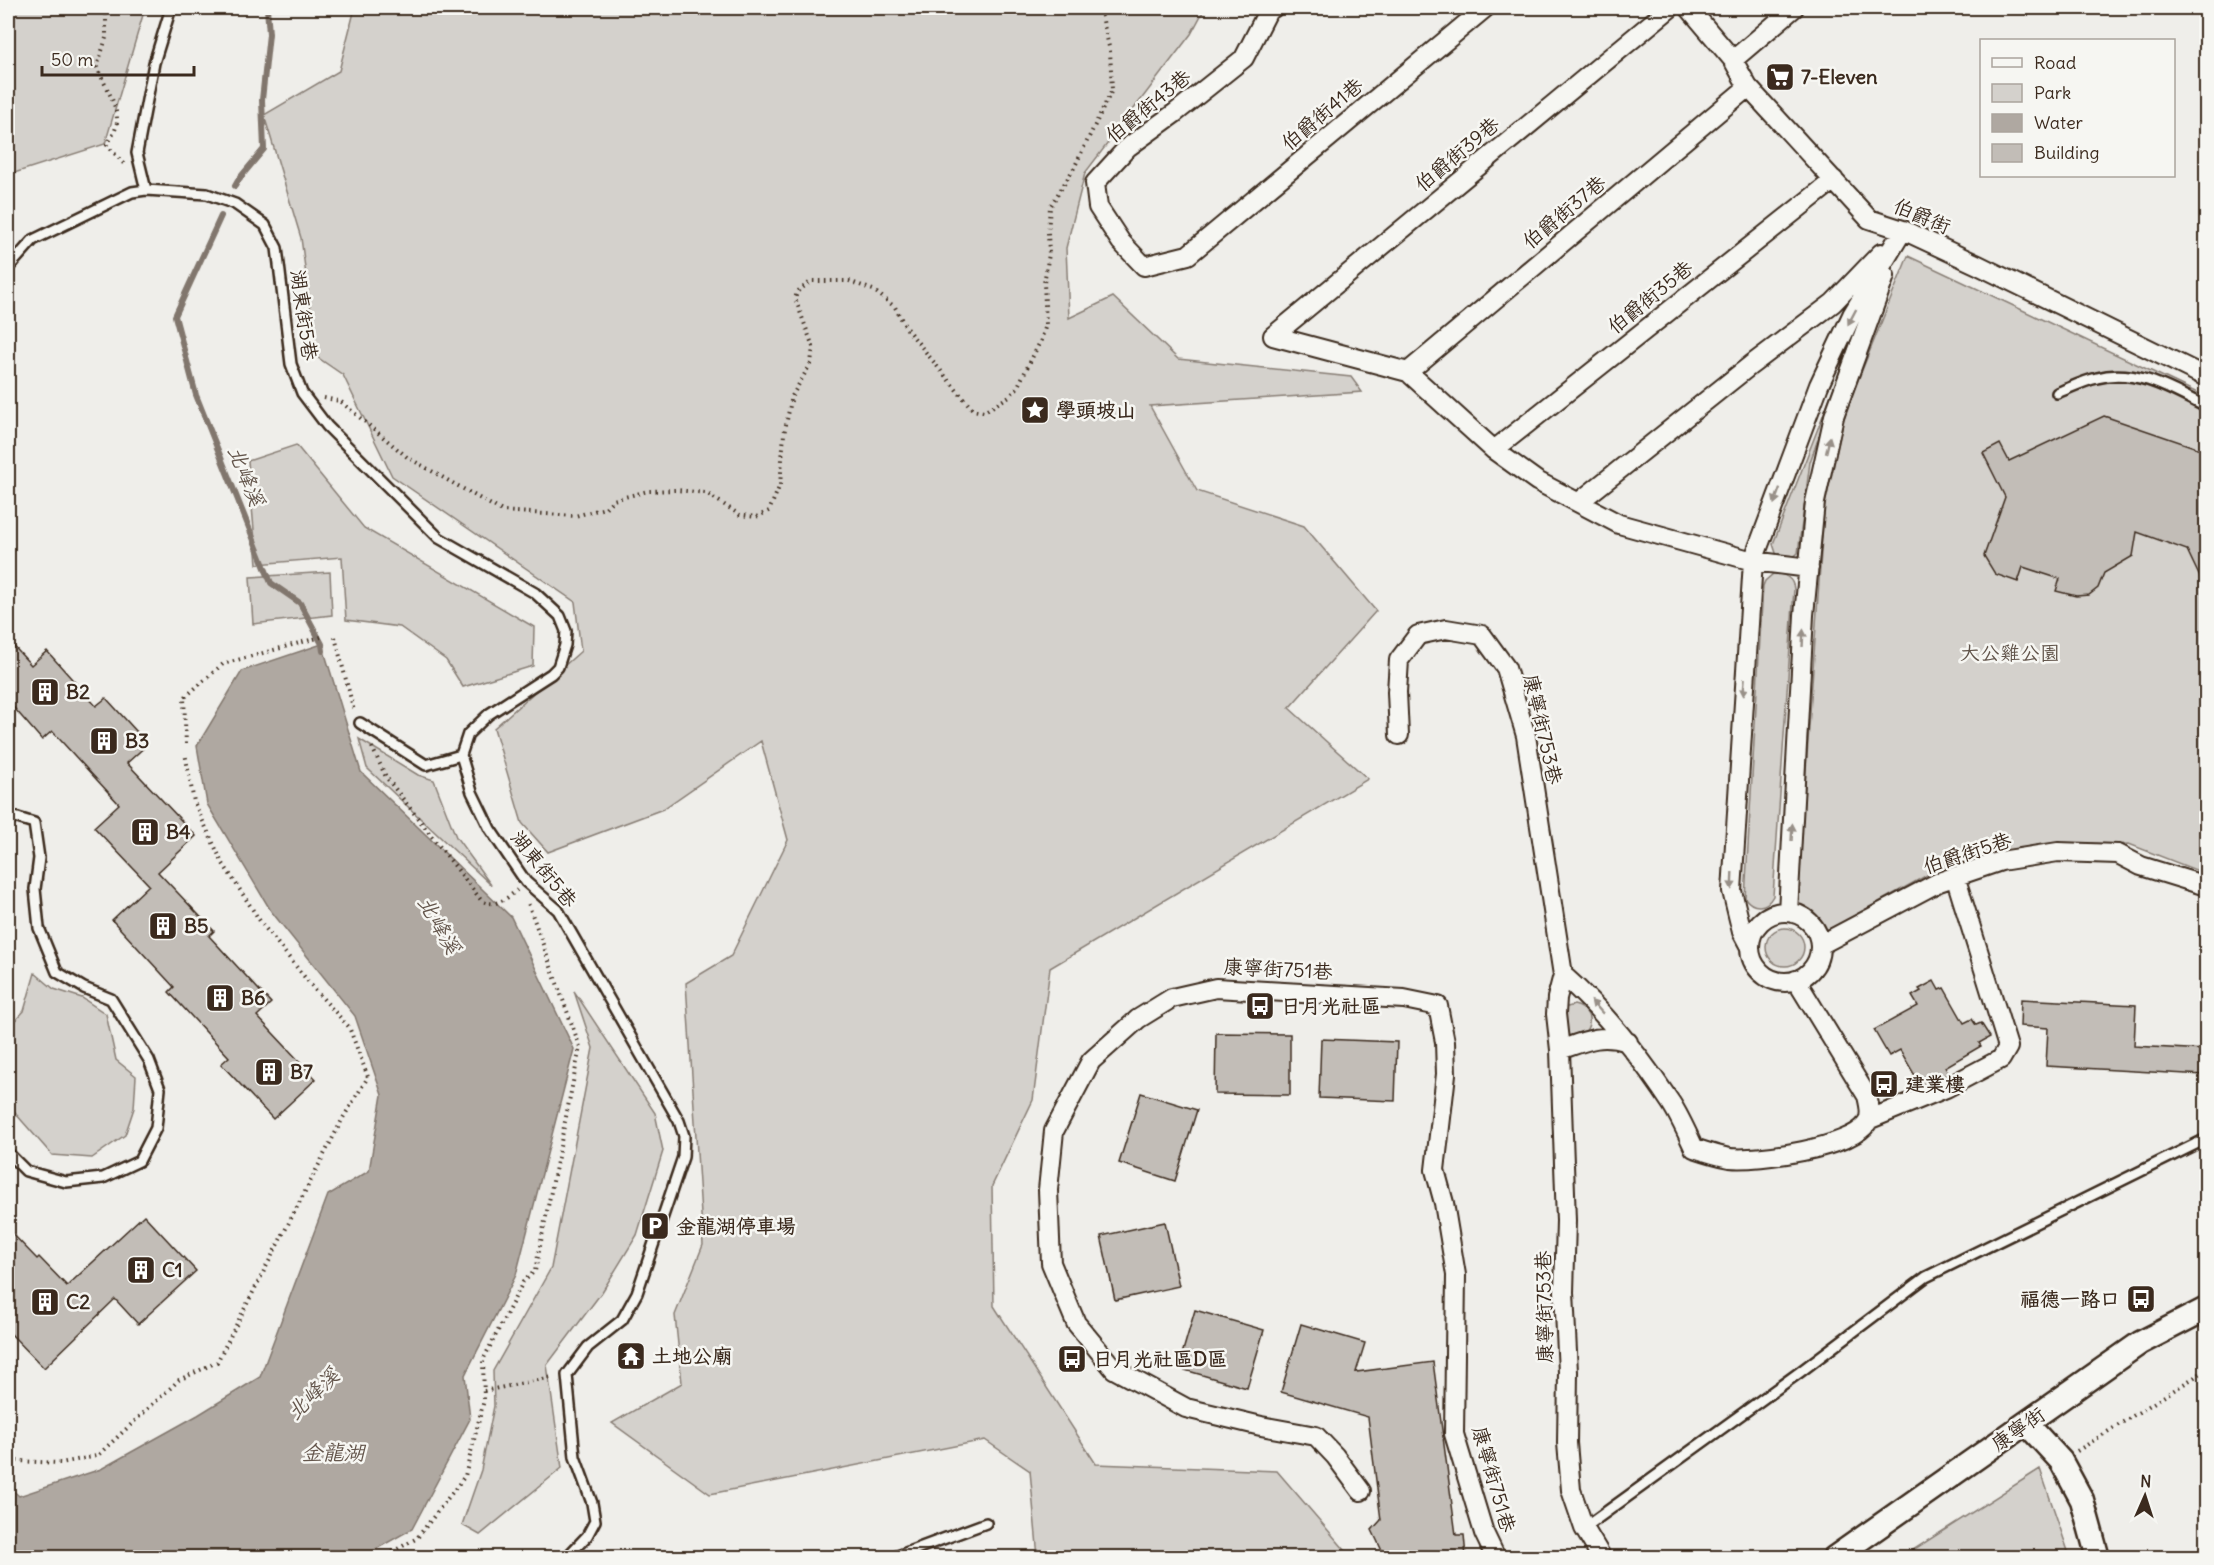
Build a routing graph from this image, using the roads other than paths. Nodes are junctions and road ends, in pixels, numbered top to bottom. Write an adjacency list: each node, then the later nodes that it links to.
1 (171, 8): 10 (lane)
2 (1272, 8): 12 (street, 伯爵街43巷)
3 (1485, 8): 12 (street, 伯爵街41巷)
4 (1670, 8): 14 (street, 伯爵街39巷)
5 (1689, 8): 7 (street, 伯爵街)
6 (1794, 8): 7 (street)
7 (1733, 60): 8 (street, 伯爵街)
8 (1748, 87): 9 (street, 伯爵街); 14 (street, 伯爵街37巷)
9 (1834, 180): 11 (street, 伯爵街); 18 (street, 伯爵街35巷)
10 (144, 190): 13 (lane); 24 (lane, 湖東街5巷)
11 (1903, 230): 15 (street, 伯爵街); 19 (street); 20 (street, one-way to 20); 21 (street, one-way to 11)
12 (1188, 255)
13 (8, 268)
14 (1408, 372): 18 (street)
15 (2206, 377)
16 (2057, 393): 17 (lane)
17 (2206, 407)
18 (1494, 450): 19 (street)
19 (1579, 502): 20 (street)
20 (1753, 561): 21 (street); 30 (street, one-way to 30)
21 (1809, 568): 28 (street, one-way to 21)
22 (360, 723): 24 (lane)
23 (1399, 735): 31 (street, 康寧街753巷)
24 (461, 755): 43 (lane, 湖東街5巷)
25 (8, 816): 37 (lane)
26 (1955, 876): 27 (street, 伯爵街5巷); 29 (street, 伯爵街5巷); 35 (street)
27 (2206, 886)
28 (1788, 912): 29 (street); 30 (street)
29 (1820, 945): 32 (street)
30 (1750, 947): 32 (street)
31 (1563, 975): 33 (street, one-way to 31); 34 (street, 康寧街753巷)
32 (1796, 980): 35 (street)
33 (1628, 1042): 34 (street); 35 (street)
34 (1560, 1050): 42 (street, 康寧街753巷)
35 (1868, 1120)
36 (2206, 1138): 42 (lane)
37 (8, 1153)
38 (2206, 1309): 39 (street, 康寧街)
39 (2026, 1423): 47 (street, 康寧街); 48 (street)
40 (1361, 1491): 45 (street, 康寧街751巷)
41 (986, 1523): 44 (lane)
42 (1584, 1528): 46 (street, 康寧街753巷)
43 (566, 1557)
44 (891, 1557)
45 (1496, 1557)
46 (1602, 1557)
47 (1834, 1557)
48 (2098, 1557)

